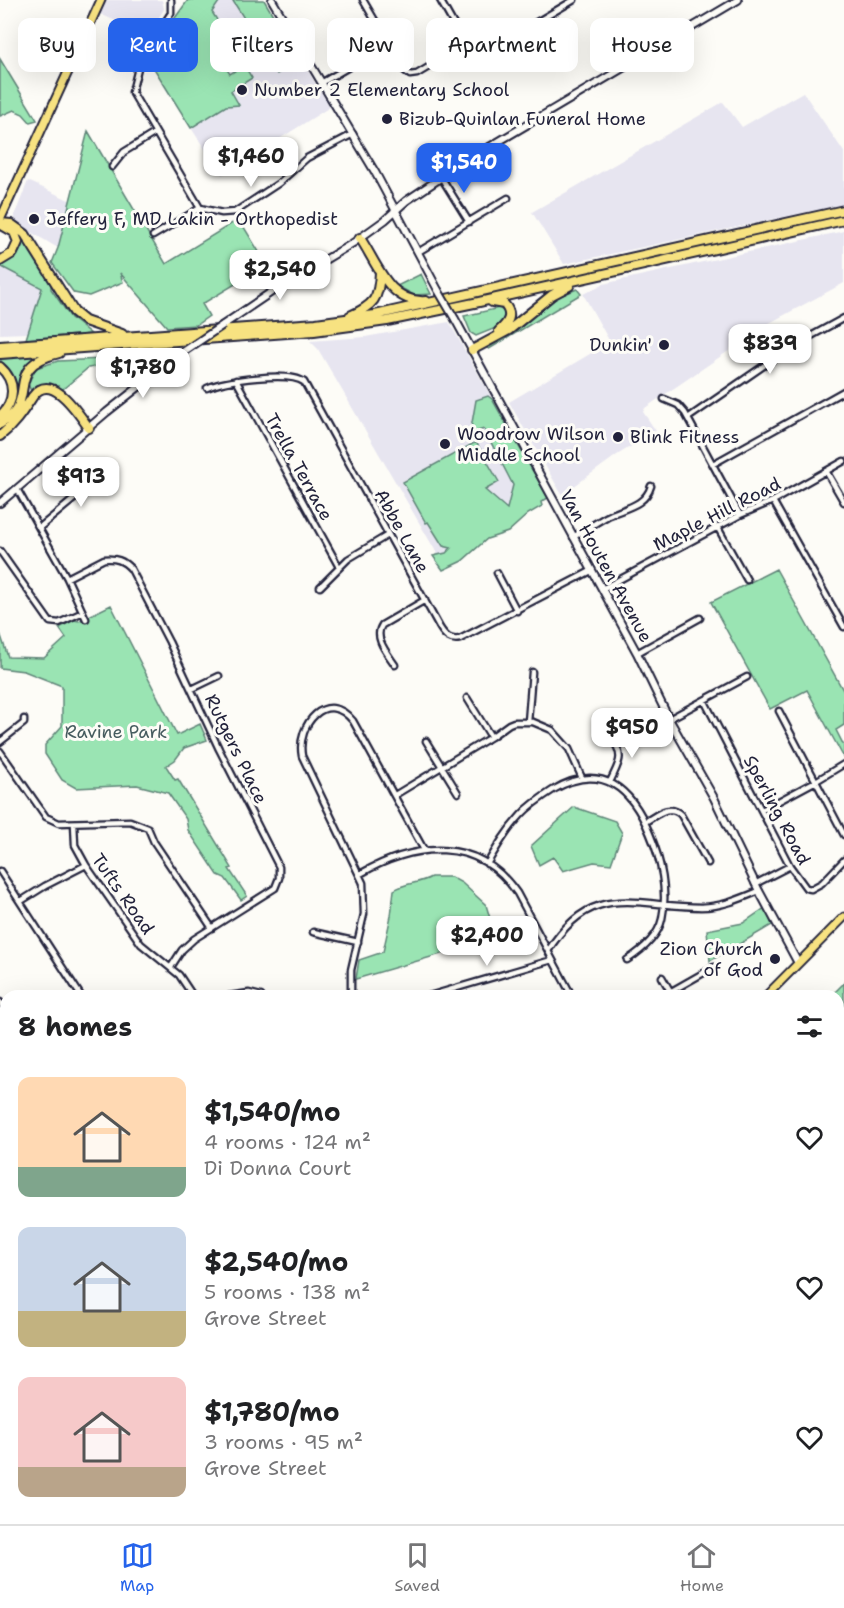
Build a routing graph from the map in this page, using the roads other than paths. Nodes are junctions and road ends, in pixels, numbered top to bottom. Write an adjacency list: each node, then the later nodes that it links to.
1 (101, 0): 8 (main road)
2 (171, 0): 17 (street)
3 (272, 0): 16 (main road, Van Houten Avenue)
4 (363, 0): 9 (street)
5 (441, 0): 10 (street)
6 (574, 0): 11 (street)
7 (738, 0): 20 (main road)
8 (93, 18)
9 (373, 18)
10 (451, 18)
11 (543, 18)
12 (426, 69): 15 (street)
13 (69, 72): 26 (main road)
14 (339, 72): 16 (street)
15 (407, 72)
16 (322, 82): 18 (main road, Van Houten Avenue)
17 (155, 133): 19 (street); 22 (street)
18 (353, 134): 22 (street); 24 (main road, Van Houten Avenue)
19 (112, 167)
20 (441, 177): 24 (main road); 27 (street)
21 (508, 198): 27 (street)
22 (200, 207): 28 (street)
23 (844, 210): 34 (highway)
24 (395, 211): 29 (main road); 30 (main road, Van Houten Avenue)
25 (844, 220): 33 (highway)
26 (0, 222): 31 (highway); 38 (highway)
27 (469, 222): 30 (street)
28 (153, 236)
29 (360, 238): 32 (highway); 54 (main road, bridge)
30 (418, 252): 44 (main road, Van Houten Avenue, bridge)
31 (0, 261)
32 (380, 272): 34 (highway); 37 (highway)
33 (579, 281): 35 (highway); 41 (highway)
34 (439, 300): 37 (highway)
35 (479, 302): 41 (highway); 43 (highway)
36 (844, 318): 52 (street)
37 (342, 320): 38 (highway)
38 (132, 336): 40 (highway)
39 (0, 341): 40 (highway)
40 (52, 342): 42 (highway)
41 (487, 342): 44 (highway)
42 (0, 346)
43 (85, 348): 45 (highway); 53 (highway)
44 (472, 350): 69 (main road, Van Houten Avenue)
45 (0, 354)
46 (0, 367): 51 (highway)
47 (236, 380): 48 (street, Abbe Lane); 68 (street, Abbe Lane); 71 (street, Trella Terrace)
48 (207, 388)
49 (844, 391): 57 (street)
50 (664, 399): 52 (street)
51 (0, 416)
52 (688, 418): 57 (street)
53 (0, 425)
54 (89, 428): 55 (highway); 61 (main road)
55 (0, 436)
56 (844, 461): 58 (street, Maple Hill Road)
57 (713, 464): 65 (street)
58 (826, 471): 62 (street, Maple Hill Road); 63 (street)
59 (111, 472): 66 (street)
60 (651, 486): 69 (street)
61 (16, 489): 64 (main road); 66 (street)
62 (773, 501): 65 (street, Maple Hill Road); 83 (street)
63 (844, 502)
64 (0, 503)
65 (740, 515): 67 (street, Maple Hill Road)
66 (39, 528): 74 (street)
67 (718, 528): 75 (street); 77 (street, Maple Hill Road)
68 (388, 535): 71 (street); 78 (street, Abbe Lane)
69 (573, 537): 72 (main road, Van Houten Avenue)
70 (0, 551): 80 (street)
71 (339, 567): 76 (street)
72 (591, 571): 77 (main road, Van Houten Avenue); 79 (street, Abbe Lane)
73 (496, 573): 79 (street)
74 (67, 578): 80 (street); 89 (street, Rutgers Place)
75 (747, 580)
76 (320, 587)
77 (602, 590): 84 (main road, Van Houten Avenue)
78 (425, 600): 79 (street, Abbe Lane); 85 (street)
79 (517, 611)
80 (83, 612): 82 (street)
81 (700, 618): 84 (street)
82 (86, 619)
83 (844, 627)
84 (637, 653): 94 (main road, Van Houten Avenue)
85 (395, 665)
86 (531, 672): 95 (street)
87 (219, 676): 89 (street)
88 (747, 677): 91 (street)
89 (192, 689): 125 (street, Rutgers Place)
90 (467, 698): 96 (street)
91 (704, 700): 94 (street); 108 (street, Sperling Road)
92 (779, 711): 104 (street)
93 (24, 719): 99 (street)
94 (669, 719): 120 (main road, Van Houten Avenue)
95 (528, 722): 96 (street); 103 (street)
96 (491, 737): 102 (street)
97 (612, 738): 105 (street)
98 (426, 741): 102 (street)
99 (0, 742)
100 (0, 751): 110 (street)
101 (844, 764): 104 (street)
102 (441, 767): 106 (street); 107 (street)
103 (582, 778): 105 (street); 115 (street)
104 (816, 781): 108 (street); 111 (street)
105 (610, 782): 109 (street)
106 (458, 794)
107 (395, 795): 112 (street); 119 (street)
108 (762, 810): 117 (street, Sperling Road)
109 (645, 822): 114 (street); 123 (street)
110 (74, 823): 116 (street, Tufts Road); 125 (street)
111 (844, 835)
112 (424, 850): 115 (street); 119 (street)
113 (844, 860): 117 (street, Sperling Road)
114 (708, 863)
115 (487, 864): 128 (street)
116 (86, 865): 122 (street); 132 (street, Tufts Road)
117 (790, 866): 120 (street)
118 (0, 871): 122 (street)
119 (360, 874): 127 (street)
120 (755, 884): 121 (main road, Van Houten Avenue)
121 (759, 891): 123 (street); 131 (main road, Van Houten Avenue)
122 (21, 902): 135 (street)
123 (663, 904): 128 (street); 130 (street)
124 (844, 917): 131 (main road)
125 (212, 928): 132 (street, Rutgers Place)
126 (313, 932): 127 (street)
127 (358, 942): 137 (street)
128 (548, 951): 129 (street)
129 (552, 960): 138 (street); 139 (street)
130 (627, 960)
131 (798, 963): 142 (main road)
132 (171, 967): 136 (street, Tufts Road)
133 (714, 967): 141 (street)
134 (662, 977): 140 (street)
135 (77, 990)
136 (189, 990)
137 (351, 990)
138 (450, 990)
139 (569, 990)
140 (669, 990)
141 (677, 990)
142 (771, 990)

